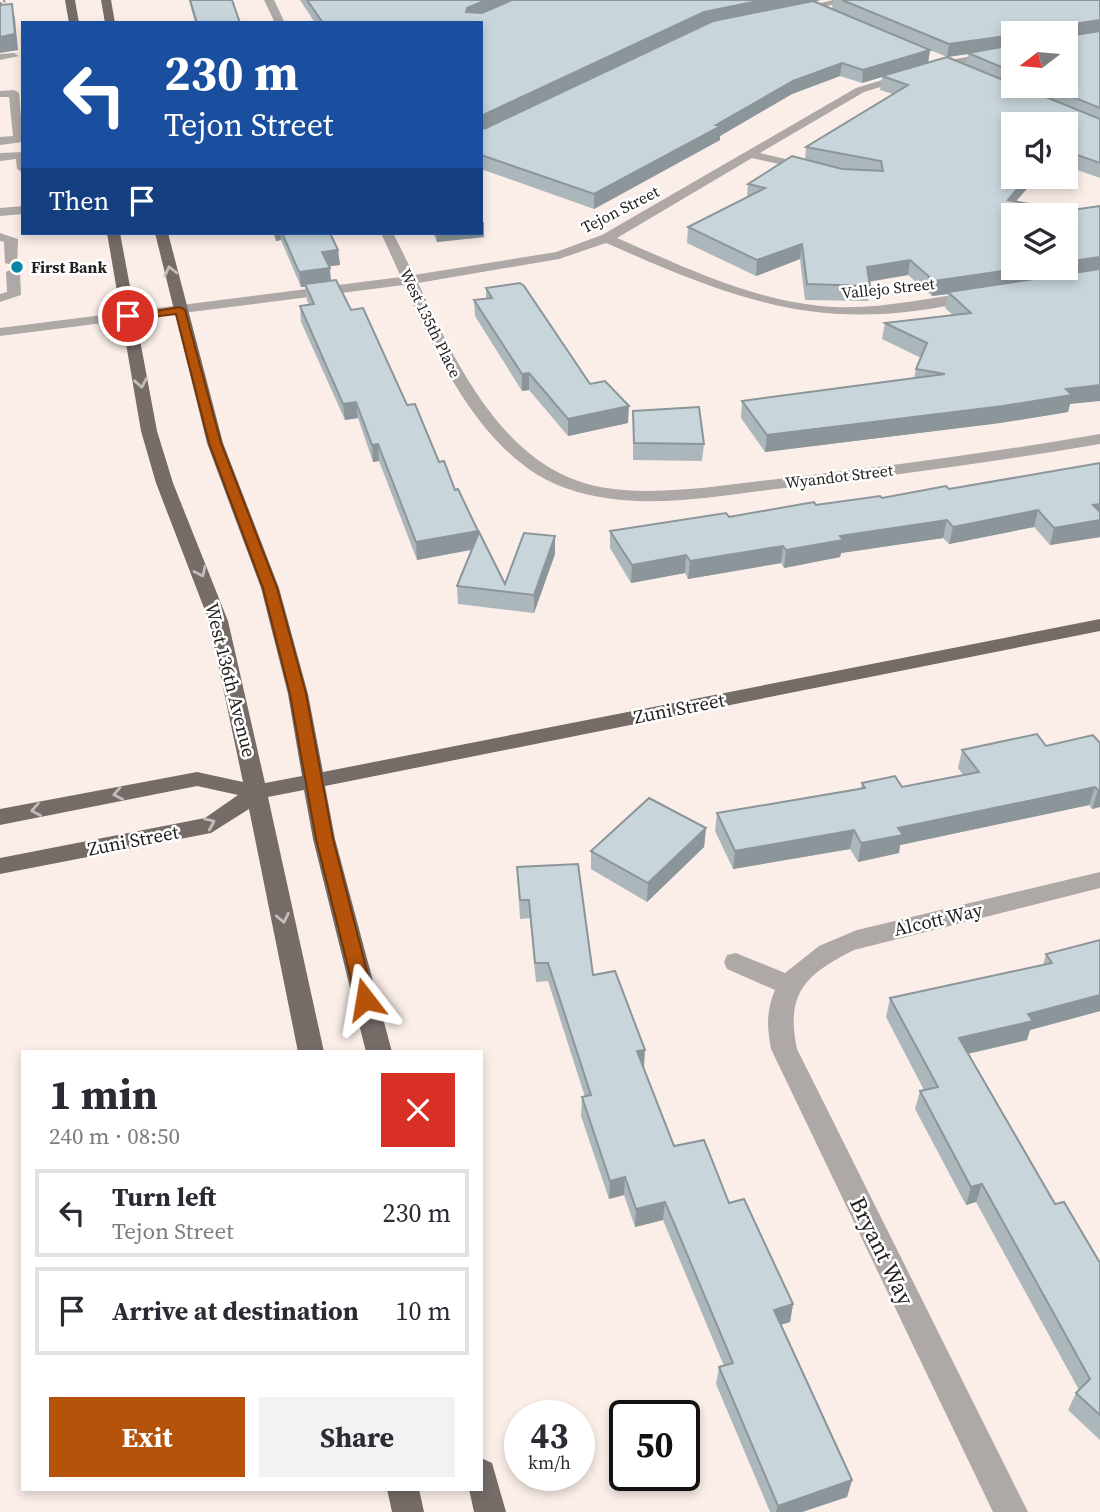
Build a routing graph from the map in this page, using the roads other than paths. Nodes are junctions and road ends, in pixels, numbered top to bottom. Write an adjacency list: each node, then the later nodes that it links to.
1 (70, 0): 9 (main road)
2 (106, 0): 10 (main road)
3 (269, 0): 11 (street)
4 (797, 0): 6 (street)
5 (848, 0): 6 (street)
6 (813, 7): 7 (street); 8 (street)
7 (780, 13)
8 (838, 18)
9 (74, 21)
10 (110, 21)
11 (278, 21)
12 (922, 54): 16 (street)
13 (1001, 54): 16 (street, Tejon Street)
14 (14, 56): 15 (street)
15 (0, 57)
16 (944, 64): 17 (street); 21 (street, Tejon Street)
17 (969, 75)
18 (0, 94): 19 (street)
19 (0, 141)
20 (21, 155): 22 (street)
21 (751, 155): 23 (street); 30 (street, Tejon Street)
22 (0, 158)
23 (828, 174)
24 (21, 210): 25 (street)
25 (0, 212)
26 (113, 235): 35 (main road, West 136th Avenue)
27 (161, 235): 34 (main road, one-way to 27)
28 (388, 235): 31 (street, West 135th Place)
29 (0, 237): 33 (street)
30 (607, 238): 31 (street, Tejon Street); 32 (street, Vallejo Street)
31 (410, 281): 34 (street, Tejon Street); 38 (street, West 135th Place)
32 (993, 293)
33 (0, 298)
34 (180, 310): 35 (street, Tejon Street); 40 (main road)
35 (128, 316): 36 (street, Tejon Street); 41 (main road, West 136th Avenue, one-way to 41)
36 (0, 332)
37 (1100, 439): 38 (street, Wyandot Street)
38 (578, 487)
39 (1100, 625): 40 (main road, Zuni Street)
40 (314, 781): 41 (main road, Zuni Street); 48 (main road)
41 (257, 792): 42 (main road, Zuni Street, one-way to 42); 43 (main road, Zuni Street, one-way to 41); 47 (main road, West 136th Avenue, one-way to 47)
42 (0, 817)
43 (0, 866)
44 (1100, 880): 46 (street, Alcott Way)
45 (736, 962): 46 (street)
46 (790, 986): 53 (street, Bryant Way)
47 (311, 1050)
48 (378, 1050)
49 (483, 1482): 52 (main road)
50 (403, 1491): 51 (main road)
51 (408, 1512)
52 (490, 1512)
53 (1012, 1512)

